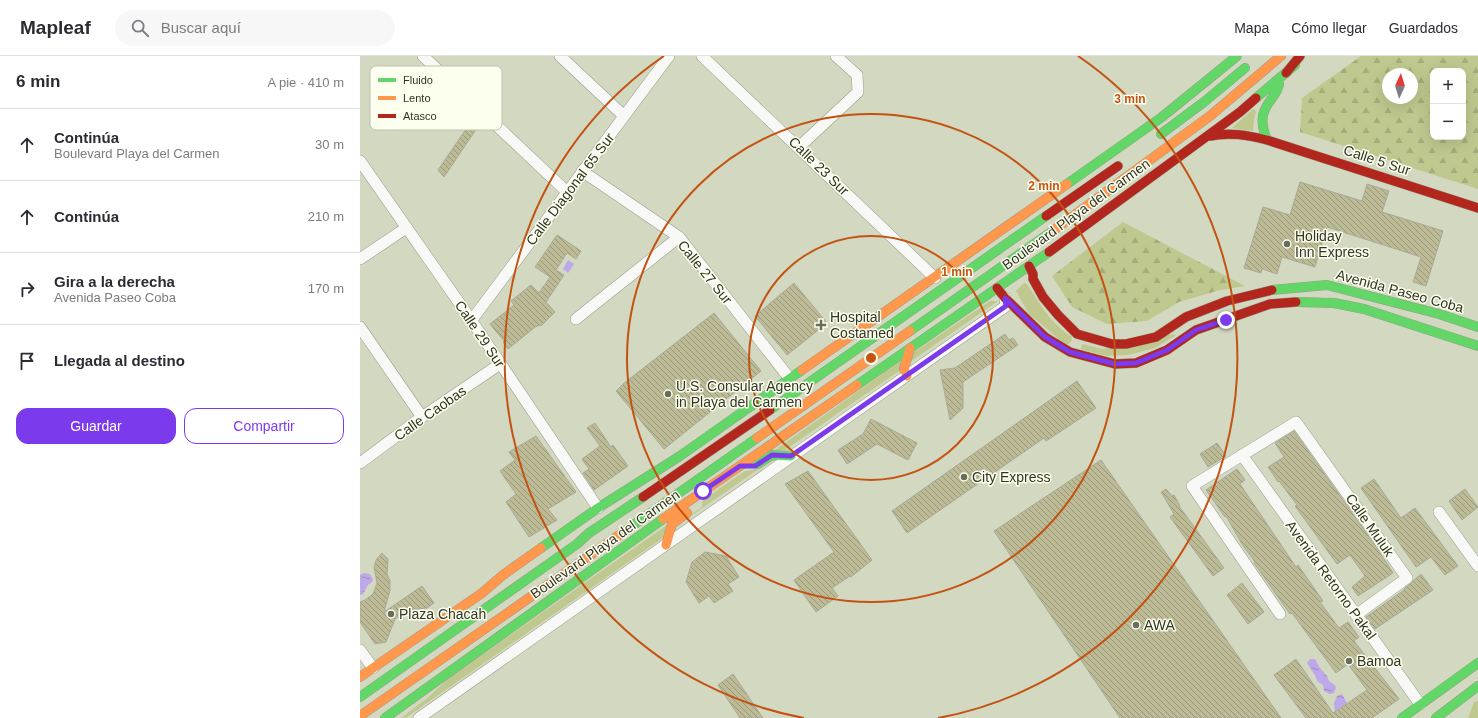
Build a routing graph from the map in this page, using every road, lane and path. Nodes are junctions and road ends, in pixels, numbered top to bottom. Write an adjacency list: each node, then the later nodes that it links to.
1 (423, 56): 11 (street)
2 (560, 56): 13 (street)
3 (669, 56): 13 (street, Calle Diagonal 65 Sur)
4 (702, 56): 18 (street, Calle 23 Sur)
5 (836, 56): 18 (street)
6 (1237, 56): 28 (main road, Boulevard Playa del Carmen)
7 (1281, 56): 63 (main road)
8 (1300, 56): 12 (main road)
9 (1307, 56): 12 (main road, Boulevard Playa del Carmen)
10 (1253, 61): 16 (main road)
11 (434, 66)
12 (1282, 76): 15 (main road, Boulevard Playa del Carmen); 17 (main road)
13 (624, 116): 21 (street, Calle Diagonal 65 Sur)
14 (501, 130): 22 (street)
15 (1206, 137): 17 (main road, Calle 5 Sur); 27 (main road, Boulevard Playa del Carmen)
16 (1154, 139)
17 (1266, 140): 23 (main road, Calle 5 Sur)
18 (799, 147): 28 (street, Calle 23 Sur)
19 (360, 161): 24 (street, Calle 29 Sur)
20 (1123, 163): 50 (main road)
21 (582, 171): 22 (street, Calle Diagonal 65 Sur); 25 (street, Calle 27 Sur)
22 (567, 192): 34 (street, Calle Diagonal 65 Sur)
23 (1478, 208)
24 (406, 228): 26 (street); 34 (street, Calle 29 Sur)
25 (679, 237): 32 (street); 41 (street, Calle 27 Sur)
26 (360, 259)
27 (1029, 266): 29 (main road, Boulevard Playa del Carmen); 31 (main road, Avenida Paseo Coba)
28 (935, 278): 41 (main road, Boulevard Playa del Carmen)
29 (997, 288): 30 (main road, Avenida Paseo Coba); 38 (main road, Boulevard Playa del Carmen)
30 (1005, 298): 33 (main road, Avenida Paseo Coba); 40 (street)
31 (1227, 301): 33 (main road); 36 (main road, Avenida Paseo Coba)
32 (576, 319)
33 (1226, 320): 37 (main road, Avenida Paseo Coba)
34 (471, 321): 39 (street, Calle 29 Sur)
35 (360, 327): 42 (street)
36 (1478, 327)
37 (1478, 346)
38 (910, 348): 40 (main road); 46 (main road, Boulevard Playa del Carmen)
39 (500, 364): 42 (street, Calle Caobas); 48 (street, Calle 29 Sur)
40 (907, 376): 44 (street)
41 (790, 379): 48 (main road, Boulevard Playa del Carmen)
42 (422, 417): 45 (street, Calle Caobas)
43 (1242, 455): 54 (street); 55 (street, Avenida Retorno Pakal); 55 (street, Calle Muluk)
44 (791, 456): 46 (main road); 51 (street)
45 (360, 463)
46 (740, 466): 47 (main road, Boulevard Playa del Carmen)
47 (703, 491): 51 (main road); 64 (main road, Boulevard Playa del Carmen)
48 (598, 508): 53 (main road, Boulevard Playa del Carmen)
49 (1439, 512): 52 (street)
50 (589, 533): 53 (main road); 61 (main road)
51 (666, 545): 65 (street)
52 (1478, 566)
53 (482, 593): 58 (main road, Boulevard Playa del Carmen)
54 (1280, 614)
55 (1356, 615): 62 (street, Avenida Retorno Pakal)
56 (360, 650): 58 (street)
57 (1478, 663): 62 (main road)
58 (373, 668): 59 (main road, Boulevard Playa del Carmen)
59 (360, 677)
60 (1478, 686): 67 (main road)
61 (360, 697)
62 (1420, 704): 66 (main road)
63 (360, 716)
64 (388, 717)
65 (419, 718)
66 (1402, 718)
67 (1436, 718)

